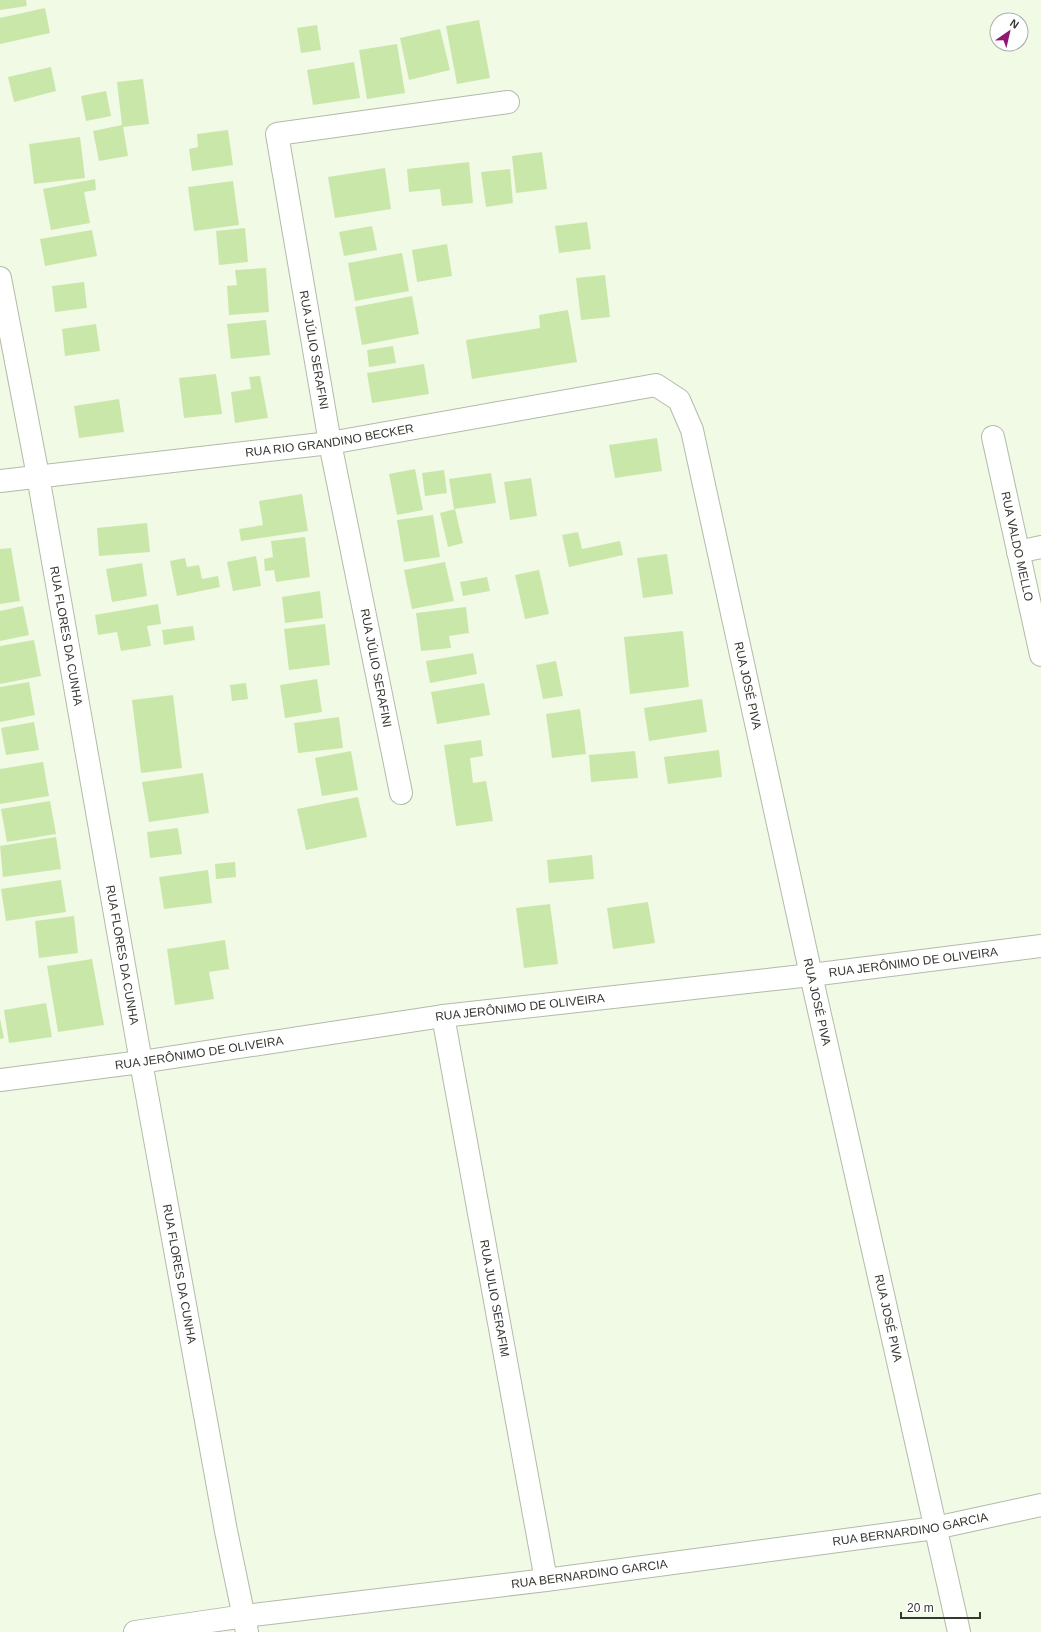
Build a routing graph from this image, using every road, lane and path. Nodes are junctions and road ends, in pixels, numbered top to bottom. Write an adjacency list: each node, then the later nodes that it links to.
1 (508, 102): 5 (street, RUA JÚLIO SERAFINI)
2 (0, 278): 6 (street, RUA FLORES DA CUNHA)
3 (656, 385): 5 (street, RUA RIO GRANDINO BECKER); 13 (street, RUA JOSÉ PIVA)
4 (993, 437): 9 (street, RUA VALDO MELLO)
5 (330, 443): 6 (street, RUA RIO GRANDINO BECKER); 11 (street, RUA JÚLIO SERAFINI)
6 (38, 476): 7 (street, RUA RIO GRANDINO BECKER); 15 (street, RUA FLORES DA CUNHA)
7 (0, 481)
8 (1041, 547): 9 (street)
9 (1018, 552): 10 (street, RUA VALDO MELLO)
10 (1041, 655)
11 (401, 793)
12 (1041, 946): 13 (street, RUA JERÔNIMO DE OLIVEIRA)
13 (810, 975): 14 (street, RUA JERÔNIMO DE OLIVEIRA); 18 (street, RUA JOSÉ PIVA)
14 (443, 1016): 15 (street, RUA JERÔNIMO DE OLIVEIRA); 19 (street, RUA JULIO SERAFIM)
15 (141, 1062): 16 (street, RUA JERÔNIMO DE OLIVEIRA); 20 (street, RUA FLORES DA CUNHA)
16 (0, 1080)
17 (1041, 1505): 18 (street, RUA BERNARDINO GARCIA)
18 (935, 1528): 19 (street, RUA BERNARDINO GARCIA); 22 (street, RUA JOSÉ PIVA)
19 (546, 1580): 20 (street, RUA BERNARDINO GARCIA)
20 (246, 1624): 21 (street, RUA BERNARDINO GARCIA)
21 (135, 1632)
22 (959, 1632)

